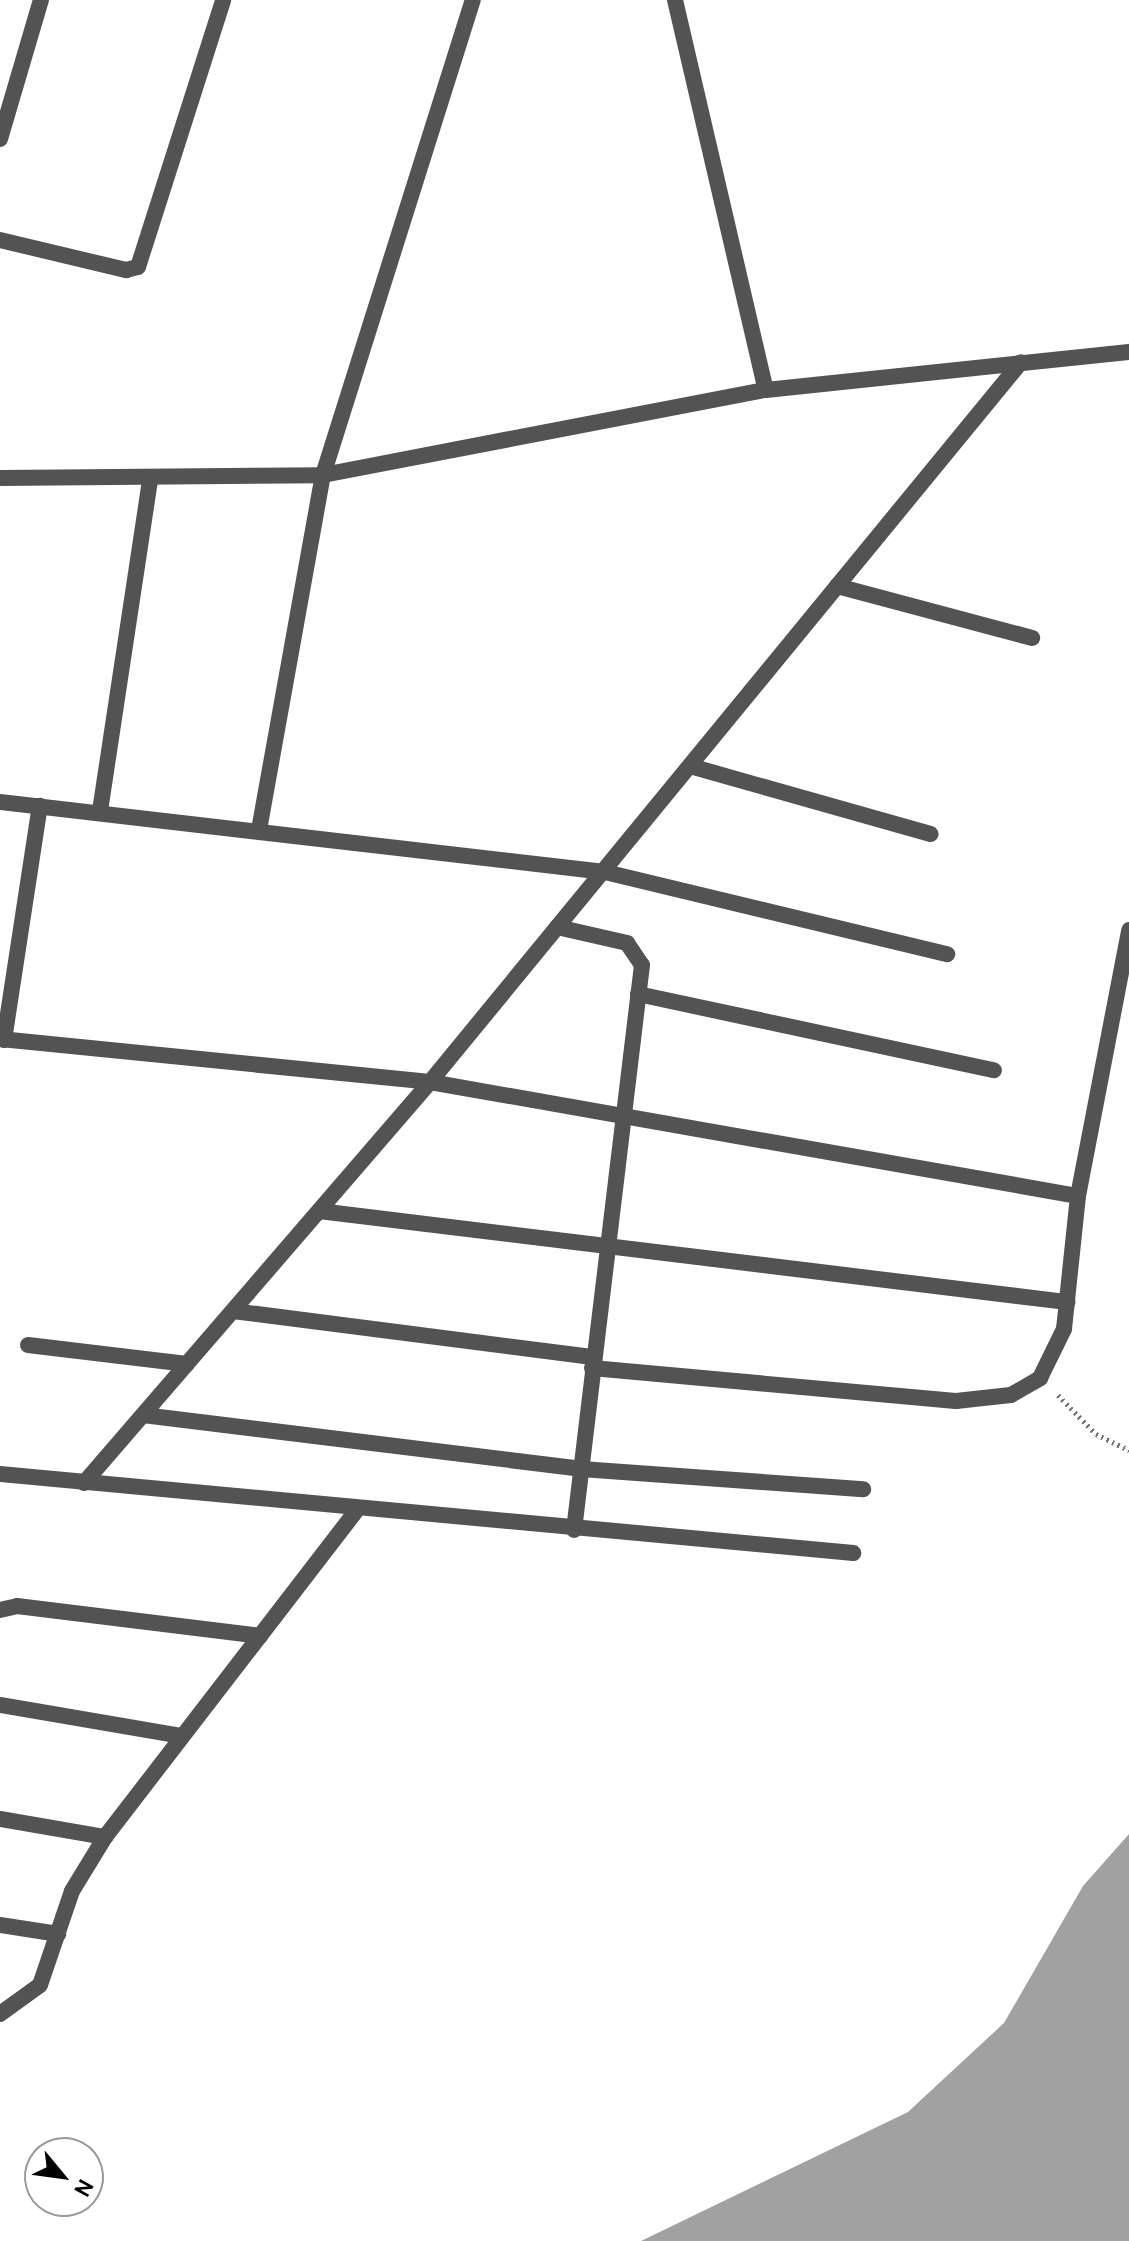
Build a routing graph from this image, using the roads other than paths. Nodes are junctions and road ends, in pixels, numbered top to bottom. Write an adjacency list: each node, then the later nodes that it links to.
1 (41, 0): 5 (street)
2 (223, 0): 6 (street)
3 (473, 0): 10 (street)
4 (675, 0): 9 (street)
5 (0, 139)
6 (0, 240)
7 (1129, 352): 8 (street)
8 (1021, 362): 9 (street); 13 (street)
9 (766, 390): 10 (street)
10 (323, 475): 12 (street); 19 (street)
11 (0, 478): 12 (street)
12 (150, 481): 18 (street)
13 (837, 586): 14 (street); 15 (street)
14 (1032, 638)
15 (690, 766): 20 (street); 21 (street)
16 (0, 802): 17 (street)
17 (40, 806): 18 (street); 26 (street)
18 (100, 811): 19 (street)
19 (259, 830): 21 (street)
20 (931, 834)
21 (605, 872): 22 (street); 24 (street)
22 (557, 927): 25 (street); 28 (street)
23 (1129, 930): 30 (street)
24 (947, 954)
25 (638, 994): 27 (street); 29 (street)
26 (2, 1039): 28 (street)
27 (994, 1070)
28 (430, 1082): 29 (street); 31 (street)
29 (621, 1115): 30 (street); 32 (street)
30 (1078, 1196): 33 (street)
31 (319, 1211): 32 (street); 34 (street)
32 (605, 1247): 33 (street); 36 (street)
33 (1067, 1302): 36 (street)
34 (233, 1311): 36 (street); 37 (street)
35 (28, 1345): 37 (street)
36 (593, 1363): 39 (street)
37 (187, 1364): 38 (street)
38 (143, 1415): 39 (street); 41 (street)
39 (581, 1469): 42 (street); 44 (street)
40 (0, 1474): 41 (street)
41 (84, 1483): 43 (street)
42 (863, 1489)
43 (355, 1512): 44 (street); 47 (street)
44 (574, 1530): 45 (street)
45 (853, 1553)
46 (0, 1610): 47 (street)
47 (260, 1636): 49 (street)
48 (0, 1705): 49 (street)
49 (182, 1736): 51 (street)
50 (0, 1819): 51 (street)
51 (105, 1837): 53 (street)
52 (0, 1925): 53 (street)
53 (58, 1934): 54 (street)
54 (0, 2014)

